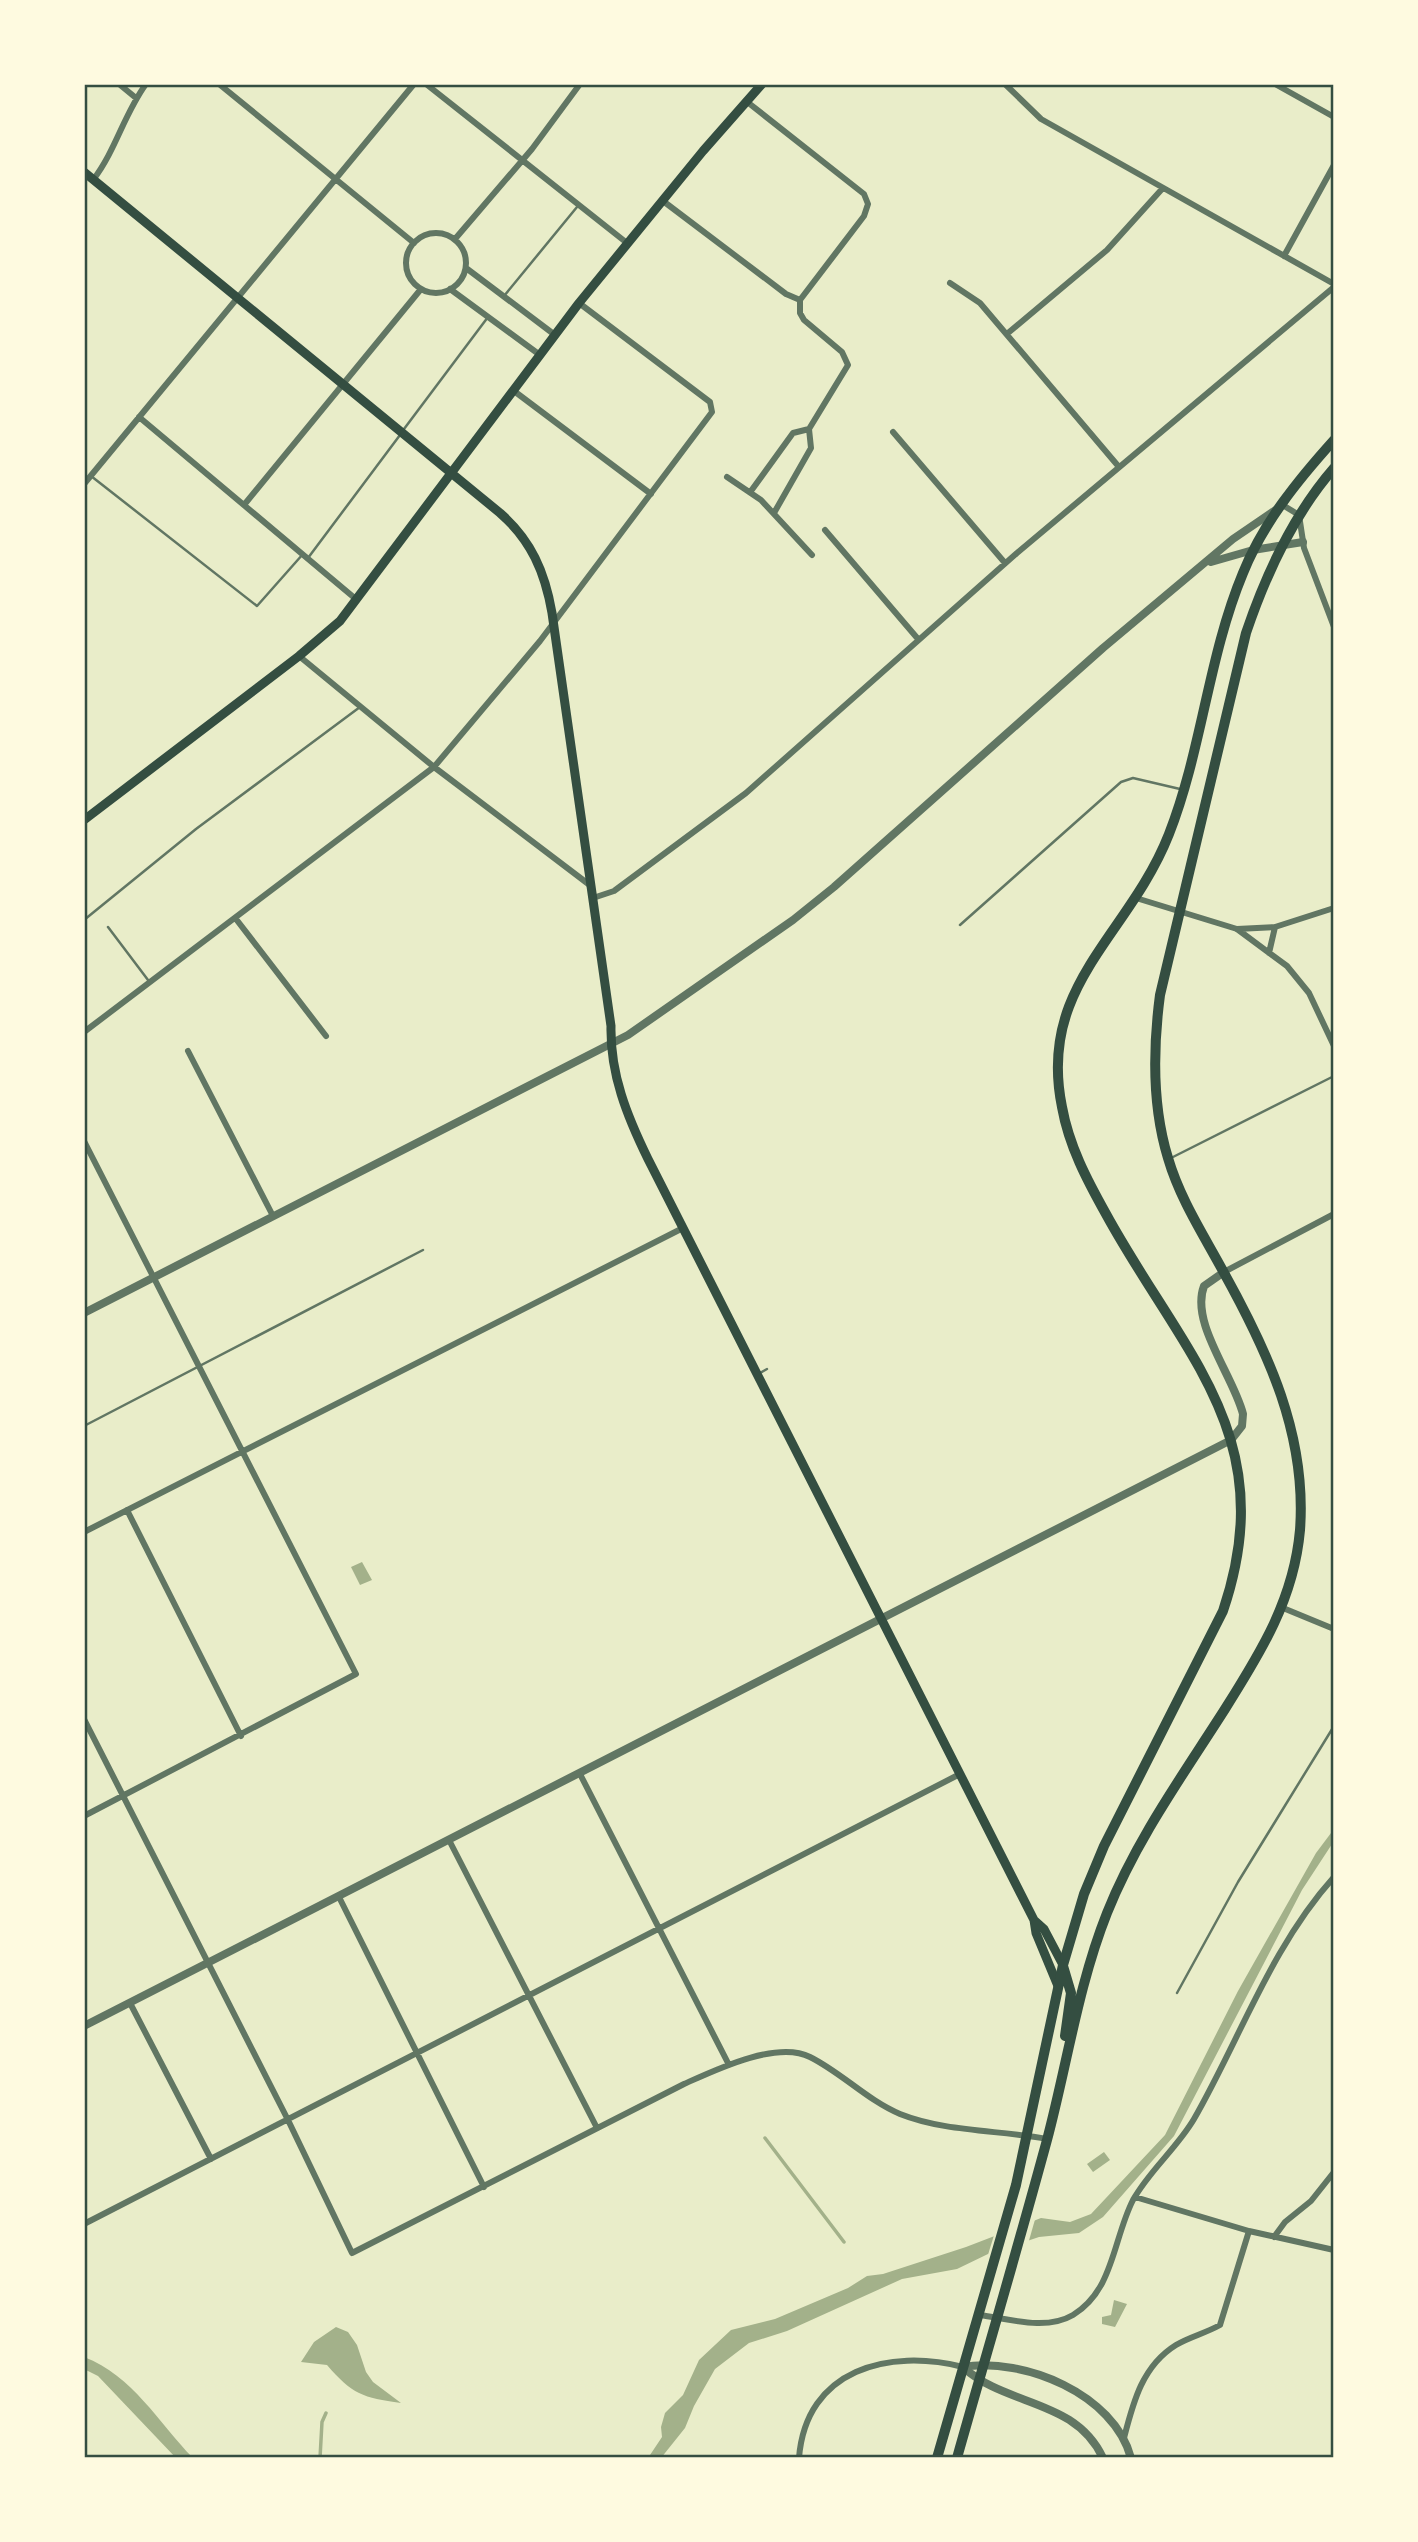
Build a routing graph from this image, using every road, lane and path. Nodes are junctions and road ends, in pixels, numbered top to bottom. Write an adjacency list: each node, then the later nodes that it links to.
1 (119, 84): 10 (street)
2 (146, 84): 10 (street)
3 (219, 84): 16 (street)
4 (414, 84): 16 (street)
5 (426, 84): 13 (street)
6 (580, 84): 13 (street)
7 (762, 84): 11 (main road)
8 (1005, 84): 18 (street)
9 (1275, 84): 12 (street)
10 (136, 98): 17 (street)
11 (746, 101): 19 (main road); 32 (street)
12 (1334, 117)
13 (522, 160): 20 (street); 21 (street)
14 (1334, 166): 24 (street)
15 (84, 172): 17 (main road)
16 (335, 178): 22 (street); 31 (street)
17 (93, 180): 31 (main road)
18 (1162, 190): 24 (street); 35 (street)
19 (663, 201): 23 (main road); 32 (street)
20 (579, 204): 23 (street); 30 (lane)
21 (455, 239): 22 (street); 25 (street)
22 (414, 243): 28 (street)
23 (627, 243): 33 (main road)
24 (1284, 256): 27 (street)
25 (466, 268): 29 (street); 30 (street)
26 (950, 282): 35 (street)
27 (1334, 286): 45 (street)
28 (421, 289): 29 (street); 38 (street)
29 (450, 289): 34 (street)
30 (503, 296): 36 (street)
31 (237, 298): 38 (main road); 40 (street)
32 (800, 300): 41 (street)
33 (579, 303): 36 (main road); 52 (street)
34 (488, 317): 37 (street); 43 (lane)
35 (1008, 333): 45 (street)
36 (555, 335): 37 (main road)
37 (540, 355): 39 (main road)
38 (342, 385): 43 (main road); 53 (street)
39 (514, 391): 47 (main road); 52 (street)
40 (139, 417): 48 (street); 53 (street)
41 (808, 429): 51 (street); 55 (street)
42 (893, 432): 63 (street)
43 (401, 433): 47 (main road); 62 (lane)
44 (1334, 440): 54 (main road)
45 (1118, 467): 63 (street)
46 (1334, 468): 56 (main road)
47 (451, 474): 65 (main road); 66 (main road)
48 (91, 475): 50 (street); 62 (lane)
49 (727, 477): 51 (street)
50 (84, 484)
51 (751, 491): 55 (street)
52 (651, 494): 66 (street)
53 (244, 505): 62 (street)
54 (1279, 507): 56 (street); 60 (main road); 64 (street)
55 (774, 513): 61 (street)
56 (1299, 515): 58 (street); 59 (main road)
57 (825, 530): 68 (street)
58 (1303, 542): 59 (street); 67 (street)
59 (1283, 545): 60 (street); 78 (main road)
60 (1253, 550): 64 (street); 72 (main road)
61 (812, 555)
62 (305, 556): 65 (street)
63 (1005, 563): 68 (street)
64 (1205, 564): 89 (street)
65 (357, 600): 69 (main road)
66 (554, 621): 71 (street); 74 (main road)
67 (1334, 627)
68 (918, 639): 75 (street)
69 (299, 656): 70 (street); 73 (main road)
70 (360, 707): 71 (street); 80 (lane)
71 (434, 767): 74 (street); 79 (street)
72 (1183, 790): 76 (main road); 81 (lane)
73 (84, 820)
74 (591, 886): 75 (main road)
75 (593, 898): 89 (main road)
76 (1136, 898): 78 (street); 106 (main road)
77 (1334, 908): 83 (street)
78 (1178, 913): 84 (street); 94 (main road)
79 (236, 919): 86 (street); 88 (street)
80 (84, 920)
81 (960, 925)
82 (108, 927): 86 (lane)
83 (1275, 927): 84 (street); 85 (street)
84 (1237, 929): 85 (street)
85 (1269, 953): 90 (street)
86 (150, 982): 87 (street)
87 (84, 1032)
88 (326, 1036)
89 (611, 1044): 96 (street); 97 (main road)
90 (1334, 1046)
91 (188, 1051): 96 (street)
92 (1334, 1076): 94 (lane)
93 (84, 1141): 100 (street)
94 (1168, 1159): 99 (main road)
95 (1334, 1214): 99 (street)
96 (273, 1216): 100 (street)
97 (683, 1228): 104 (main road); 107 (street)
98 (422, 1250): 102 (lane)
99 (1224, 1272): 106 (street); 110 (main road)
100 (154, 1278): 101 (street); 102 (street)
101 (84, 1313)
102 (199, 1367): 105 (lane); 107 (street)
103 (767, 1369): 104 (lane)
104 (757, 1374): 111 (main road)
105 (84, 1426)
106 (1231, 1440): 111 (street); 126 (main road)
107 (242, 1451): 108 (street); 115 (street)
108 (127, 1510): 109 (street); 115 (street)
109 (84, 1532)
110 (1283, 1608): 112 (street); 133 (main road)
111 (882, 1620): 116 (street); 117 (main road)
112 (1334, 1629)
113 (84, 1719): 118 (street)
114 (1334, 1726): 128 (lane)
115 (241, 1735): 118 (street)
116 (580, 1774): 120 (street); 124 (street)
117 (960, 1774): 123 (main road); 124 (street)
118 (123, 1796): 119 (street); 125 (street)
119 (84, 1816)
120 (449, 1840): 122 (street); 129 (street)
121 (1334, 1877): 142 (street)
122 (339, 1897): 125 (street); 132 (street)
123 (1034, 1920): 126 (main road); 127 (main road)
124 (658, 1927): 129 (street); 134 (street)
125 (209, 1964): 130 (street); 135 (street)
126 (1063, 1965): 127 (main road); 133 (main road)
127 (1058, 1986): 137 (main road)
128 (1177, 1993)
129 (528, 1995): 132 (street); 136 (street)
130 (130, 2003): 131 (street); 139 (street)
131 (84, 2026)
132 (418, 2053): 135 (street); 141 (street)
133 (1064, 2057): 138 (main road)
134 (729, 2065): 136 (street); 137 (street)
135 (288, 2120): 139 (street); 141 (street)
136 (597, 2129): 141 (street)
137 (1028, 2135): 138 (street); 147 (main road)
138 (1047, 2139): 148 (main road)
139 (211, 2159): 143 (street)
140 (1334, 2172): 145 (street)
141 (484, 2187)
142 (1135, 2197): 144 (street); 148 (street)
143 (84, 2224)
144 (1248, 2231): 145 (street); 152 (street)
145 (1274, 2237): 146 (street)
146 (1334, 2250)
147 (980, 2315): 148 (street); 150 (main road)
148 (997, 2317): 149 (main road)
149 (984, 2364): 150 (street); 151 (main road); 152 (street)
150 (963, 2367): 151 (street); 153 (street); 154 (main road)
151 (979, 2382): 155 (main road); 156 (street)
152 (1124, 2438): 157 (street)
153 (799, 2458)
154 (937, 2458)
155 (957, 2458)
156 (1103, 2458)
157 (1131, 2458)

